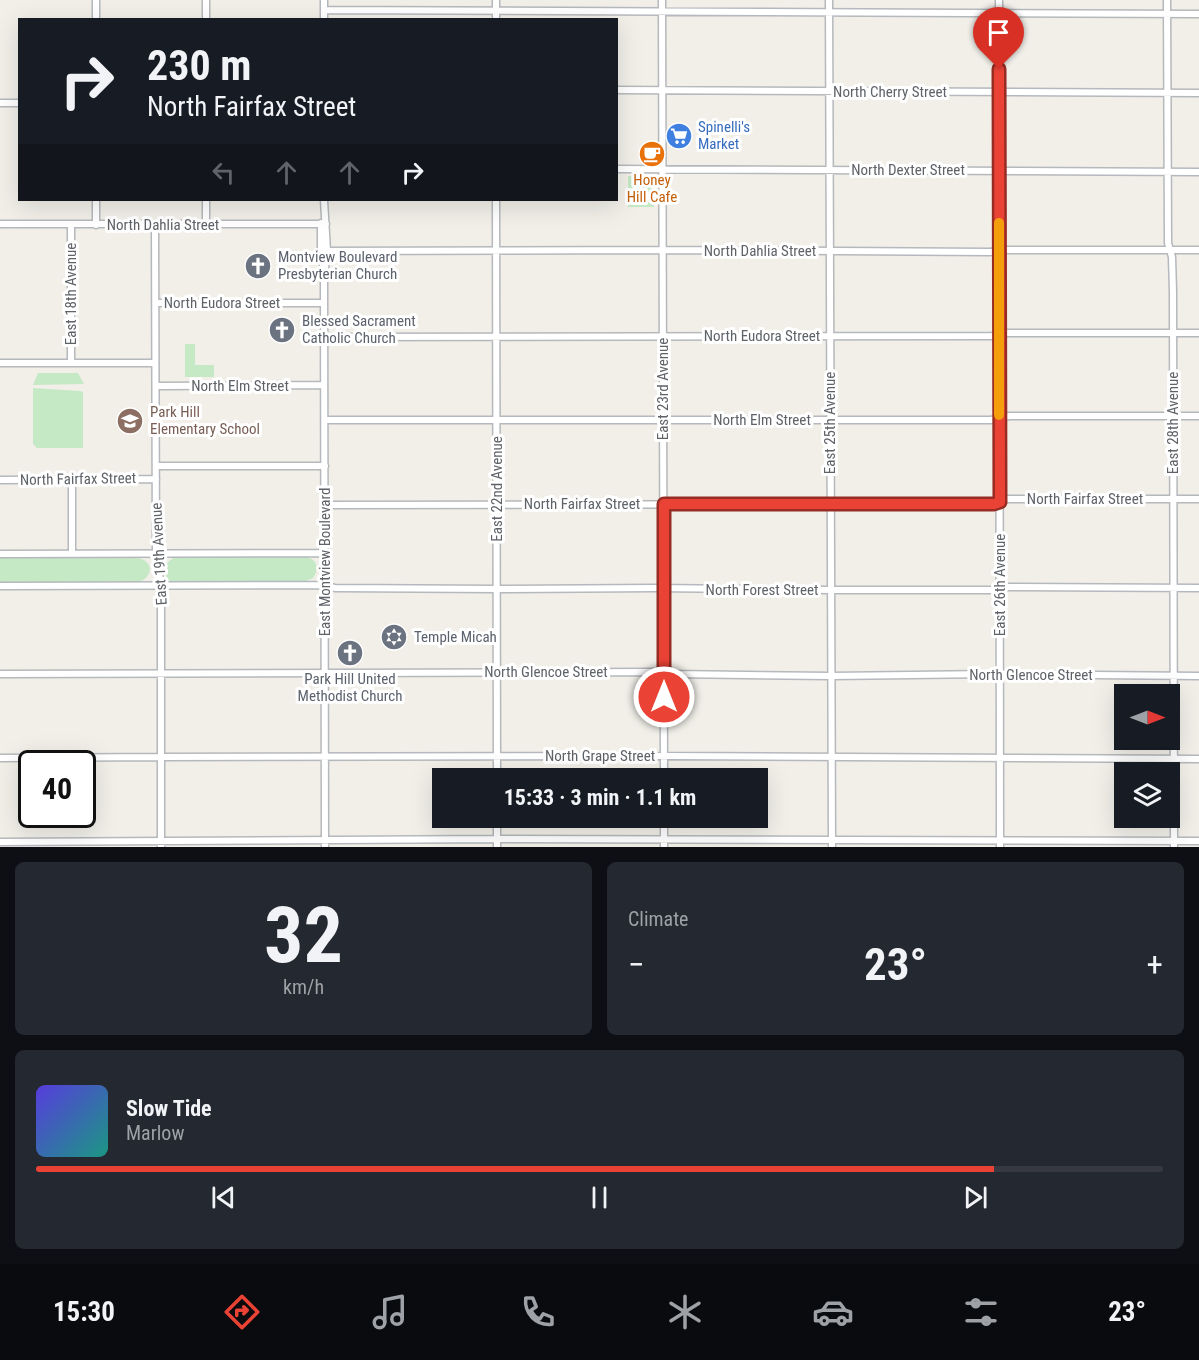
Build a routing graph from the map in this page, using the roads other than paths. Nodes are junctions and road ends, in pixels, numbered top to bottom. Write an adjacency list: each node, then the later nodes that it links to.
1 (96, 0): 16 (street)
2 (206, 0): 17 (street)
3 (324, 0): 9 (street)
4 (496, 0): 10 (street)
5 (663, 0): 11 (street, East 23rd Avenue)
6 (829, 0): 12 (street, East 25th Avenue)
7 (999, 0): 13 (street, East 26th Avenue)
8 (1167, 0): 14 (street, East 28th Avenue)
9 (324, 10): 10 (street); 18 (street)
10 (496, 11): 11 (street); 19 (street)
11 (663, 11): 12 (street); 21 (street, East 23rd Avenue)
12 (829, 13): 13 (street); 22 (street, East 25th Avenue)
13 (999, 14): 14 (street); 23 (street, East 26th Avenue)
14 (1167, 14): 15 (street); 24 (street, East 28th Avenue)
15 (1199, 14)
16 (96, 18)
17 (206, 18)
18 (324, 18)
19 (496, 18)
20 (618, 90): 21 (street, North Cherry Street)
21 (663, 91): 22 (street, North Cherry Street); 29 (street, East 23rd Avenue)
22 (829, 91): 23 (street, North Cherry Street); 30 (street, East 25th Avenue)
23 (999, 93): 24 (street, North Cherry Street); 31 (street, East 26th Avenue)
24 (1167, 93): 25 (street, North Cherry Street); 32 (street, East 28th Avenue)
25 (1199, 93)
26 (0, 103): 27 (street)
27 (18, 103)
28 (618, 169): 29 (street, North Dexter Street)
29 (663, 170): 30 (street, North Dexter Street); 45 (street, East 23rd Avenue)
30 (829, 170): 31 (street, North Dexter Street); 49 (street, East 25th Avenue)
31 (999, 171): 32 (street, North Dexter Street); 50 (street, East 26th Avenue)
32 (1168, 172): 33 (street, North Dexter Street); 46 (street, East 28th Avenue)
33 (1199, 172)
34 (96, 201): 40 (street)
35 (206, 201): 42 (street)
36 (324, 201): 43 (street, East Montview Boulevard)
37 (496, 201): 44 (street, East 22nd Avenue)
38 (0, 224): 39 (street, North Dahlia Street)
39 (71, 225): 40 (street, North Dahlia Street); 61 (street, East 18th Avenue)
40 (96, 225): 41 (street, North Dahlia Street)
41 (155, 225): 42 (street, North Dahlia Street); 51 (street, East 19th Avenue)
42 (206, 225): 43 (street, North Dahlia Street)
43 (324, 225): 48 (street, East Montview Boulevard)
44 (496, 250): 45 (street, North Dahlia Street); 48 (street, North Dahlia Street); 56 (street, East 22nd Avenue)
45 (663, 250): 49 (street, North Dahlia Street); 57 (street, East 23rd Avenue)
46 (1170, 250): 47 (street, North Dahlia Street); 50 (street, North Dahlia Street); 53 (street, East 28th Avenue)
47 (1199, 250)
48 (324, 251): 52 (street, East Montview Boulevard)
49 (830, 251): 50 (street, North Dahlia Street); 58 (street, East 25th Avenue)
50 (999, 251): 55 (street, East 26th Avenue)
51 (156, 303): 52 (street, North Eudora Street); 62 (street, East 19th Avenue)
52 (324, 303): 59 (street, East Montview Boulevard)
53 (1173, 333): 54 (street, North Eudora Street); 55 (street, North Eudora Street); 65 (street, East 28th Avenue)
54 (1199, 333)
55 (999, 334): 58 (street, North Eudora Street); 67 (street, East 26th Avenue)
56 (496, 336): 57 (street, North Eudora Street); 59 (street, North Eudora Street); 71 (street, East 22nd Avenue)
57 (663, 336): 58 (street, North Eudora Street); 69 (street, East 23rd Avenue)
58 (830, 336): 70 (street, East 25th Avenue)
59 (325, 337): 63 (street, East Montview Boulevard)
60 (0, 363): 61 (street)
61 (71, 363): 62 (street)
62 (155, 363): 64 (street, East 19th Avenue)
63 (324, 385): 64 (street, North Elm Street); 68 (street, East Montview Boulevard)
64 (156, 386): 72 (street, East 19th Avenue)
65 (1173, 416): 66 (street, North Elm Street); 67 (street, North Elm Street); 77 (street, East 28th Avenue)
66 (1199, 416)
67 (999, 418): 70 (street, North Elm Street); 79 (street, East 26th Avenue)
68 (325, 420): 71 (street, North Elm Street); 73 (street, East Montview Boulevard)
69 (663, 420): 70 (street, North Elm Street); 71 (street, North Elm Street); 81 (street, East 23rd Avenue)
70 (830, 420): 83 (street, East 25th Avenue)
71 (496, 421): 80 (street, East 22nd Avenue)
72 (156, 466): 73 (street, North Fairfax Street); 75 (street, East 19th Avenue)
73 (325, 466): 82 (street, East Montview Boulevard)
74 (72, 479): 75 (street, North Fairfax Street); 76 (street, North Fairfax Street); 86 (street)
75 (156, 479): 87 (street, East 19th Avenue)
76 (0, 480)
77 (1173, 500): 78 (street, North Fairfax Street); 79 (street, North Fairfax Street); 93 (street, East 28th Avenue)
78 (1199, 500)
79 (1000, 502): 83 (street, North Fairfax Street); 92 (street, East 26th Avenue)
80 (497, 504): 81 (street, North Fairfax Street); 82 (street, North Fairfax Street); 95 (street, East 22nd Avenue)
81 (664, 504): 83 (street, North Fairfax Street); 91 (street, East 23rd Avenue)
82 (325, 505): 84 (street, East Montview Boulevard)
83 (830, 505): 96 (street, East 25th Avenue)
84 (325, 553): 87 (street); 88 (street, East Montview Boulevard)
85 (0, 554): 86 (street)
86 (72, 554): 87 (street)
87 (156, 554): 90 (street, East 19th Avenue)
88 (325, 585): 90 (street, North Forest Street); 95 (street, North Forest Street); 99 (street, East Montview Boulevard)
89 (0, 586): 90 (street, North Forest Street)
90 (161, 586): 98 (street, East 19th Avenue)
91 (664, 588): 95 (street, North Forest Street); 96 (street, North Forest Street); 100 (street, East 23rd Avenue)
92 (1000, 588): 93 (street, North Forest Street); 96 (street, North Forest Street); 102 (street, East 26th Avenue)
93 (1174, 588): 94 (street, North Forest Street); 104 (street, East 28th Avenue)
94 (1199, 588)
95 (497, 589): 97 (street, East 22nd Avenue)
96 (831, 590): 103 (street, East 25th Avenue)
97 (497, 672): 99 (street, North Glencoe Street); 100 (street, North Glencoe Street); 106 (street, East 22nd Avenue)
98 (161, 673): 99 (street, North Glencoe Street); 101 (street, North Glencoe Street); 108 (street, East 19th Avenue)
99 (325, 673): 109 (street, East Montview Boulevard)
100 (664, 673): 103 (street, North Glencoe Street); 107 (street, East 23rd Avenue)
101 (0, 674)
102 (1000, 674): 103 (street, North Glencoe Street); 104 (street, North Glencoe Street); 111 (street, East 26th Avenue)
103 (831, 676): 110 (street, East 25th Avenue)
104 (1174, 676): 105 (street, North Glencoe Street); 113 (street, East 28th Avenue)
105 (1199, 676)
106 (497, 756): 107 (street, North Grape Street); 109 (street, North Grape Street); 115 (street, East 22nd Avenue)
107 (664, 756): 110 (street, North Grape Street); 116 (street, East 23rd Avenue)
108 (161, 757): 109 (street, North Grape Street); 112 (street, North Grape Street); 123 (street, East 19th Avenue)
109 (325, 757): 124 (street, East Montview Boulevard)
110 (831, 757): 111 (street, North Grape Street); 125 (street, East 25th Avenue)
111 (1000, 757): 113 (street, North Grape Street); 126 (street, East 26th Avenue)
112 (0, 758)
113 (1174, 758): 114 (street, North Grape Street); 127 (street, East 28th Avenue)
114 (1199, 759)
115 (497, 768)
116 (664, 768)
117 (497, 828): 119 (street)
118 (664, 828): 120 (street)
119 (497, 839): 120 (street); 124 (street); 128 (street)
120 (664, 839): 125 (street); 129 (street)
121 (1199, 841): 127 (street)
122 (0, 842): 123 (street)
123 (161, 844): 124 (street)
124 (326, 844)
125 (832, 844): 126 (street)
126 (1000, 844): 127 (street)
127 (1174, 844)
128 (497, 847)
129 (664, 847)

